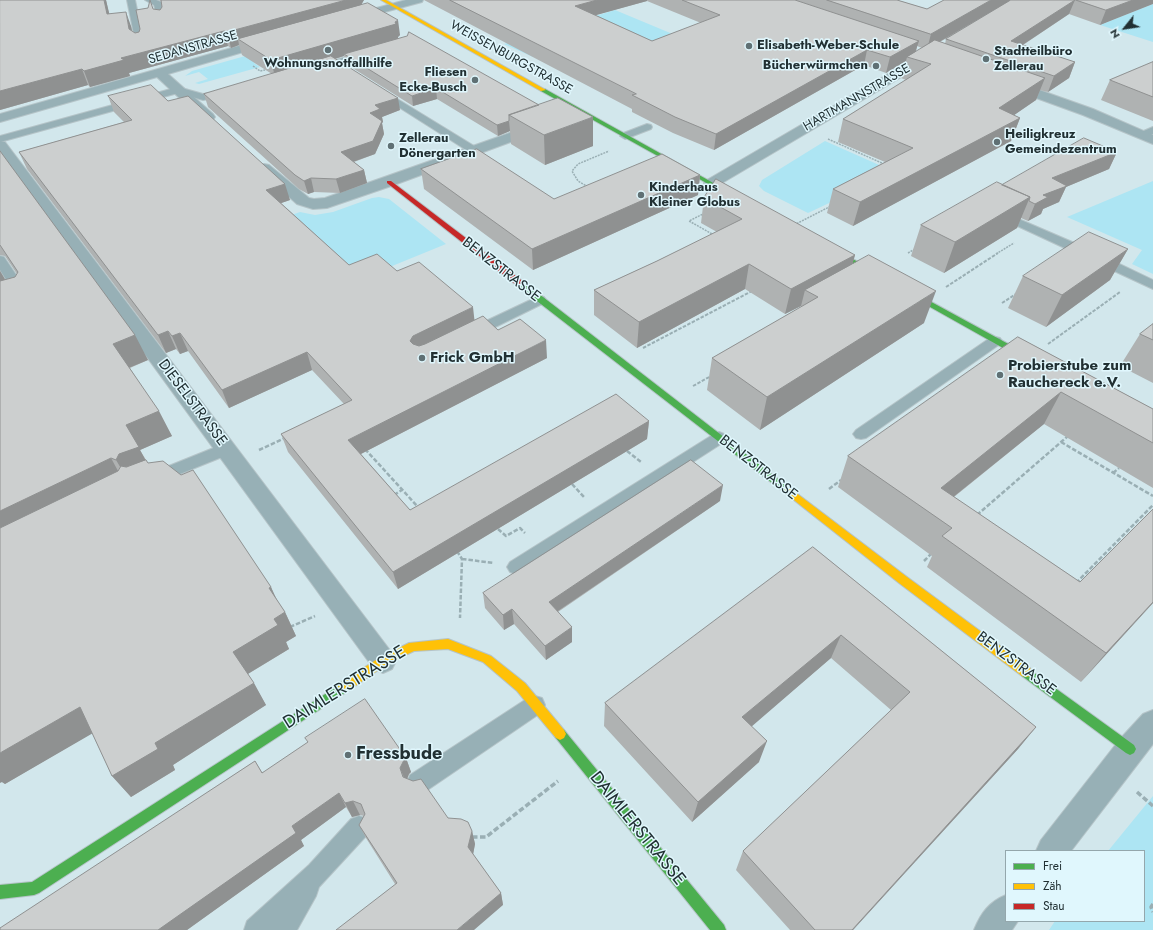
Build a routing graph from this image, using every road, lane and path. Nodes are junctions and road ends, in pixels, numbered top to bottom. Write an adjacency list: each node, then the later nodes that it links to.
1 (131, 0): 8 (lane)
2 (149, 0): 5 (lane)
3 (418, 0): 4 (street)
4 (388, 4): 6 (street); 23 (street, WEISSENBURGSTRASSE)
5 (162, 21)
6 (337, 22)
7 (280, 38): 18 (street, SEDANSTRASSE)
8 (140, 44)
9 (377, 50): 13 (lane)
10 (913, 52): 12 (street)
11 (942, 55): 12 (street)
12 (928, 57): 36 (street, HARTMANNSTRASSE)
13 (334, 63): 16 (lane); 17 (lane)
14 (254, 67): 15 (path)
15 (265, 70)
16 (312, 70)
17 (346, 71)
18 (160, 73): 21 (street); 24 (street, SEDANSTRASSE)
19 (1001, 81): 27 (street)
20 (371, 86): 32 (lane)
21 (178, 90): 22 (lane); 25 (street); 29 (lane)
22 (237, 93)
23 (581, 112): 28 (street, WEISSENBURGSTRASSE); 32 (street)
24 (0, 118)
25 (219, 127)
26 (647, 127): 28 (lane)
27 (1150, 135)
28 (629, 138): 36 (street, WEISSENBURGSTRASSE); 37 (path)
29 (0, 139)
30 (828, 140): 34 (path)
31 (0, 145): 72 (street, DIESELSTRASSE)
32 (475, 151): 35 (street)
33 (254, 159): 35 (street)
34 (886, 166)
35 (389, 182): 55 (street, BENZSTRASSE)
36 (712, 183): 38 (street, WEISSENBURGSTRASSE)
37 (592, 190)
38 (738, 198): 39 (street, WEISSENBURGSTRASSE); 44 (path)
39 (749, 204)
40 (836, 204): 42 (path)
41 (987, 208): 43 (lane)
42 (790, 227): 48 (street)
43 (1035, 230): 49 (lane); 52 (path)
44 (720, 234)
45 (921, 245): 46 (path)
46 (908, 253)
47 (0, 260): 57 (lane)
48 (872, 272): 50 (lane); 59 (street)
49 (1136, 278): 51 (lane); 60 (path)
50 (860, 279)
51 (1153, 285)
52 (947, 287)
53 (756, 289): 61 (path)
54 (1020, 291): 56 (path)
55 (539, 300): 58 (lane); 61 (street, BENZSTRASSE)
56 (1002, 303)
57 (0, 306)
58 (463, 338)
59 (995, 341): 62 (street); 66 (lane)
60 (1050, 342)
61 (621, 361): 68 (street, BENZSTRASSE)
62 (1042, 366)
63 (715, 373): 64 (path)
64 (690, 388)
65 (1072, 433): 69 (path)
66 (861, 434)
67 (291, 435): 72 (path)
68 (719, 438): 93 (lane); 103 (street, BENZSTRASSE)
69 (1061, 442): 75 (path); 86 (path)
70 (627, 451): 73 (path)
71 (358, 452): 80 (path)
72 (230, 455): 78 (lane); 100 (street, DIESELSTRASSE)
73 (634, 456)
74 (1119, 468): 75 (path)
75 (1113, 473): 82 (path)
76 (846, 476): 79 (path)
77 (572, 484): 81 (path)
78 (140, 485)
79 (834, 485)
80 (402, 490): 83 (path); 85 (path)
81 (578, 490)
82 (1153, 496)
83 (388, 498)
84 (1153, 505): 87 (path)
85 (421, 511)
86 (973, 518)
87 (1131, 527): 88 (path); 94 (path)
88 (1138, 531)
89 (456, 550): 92 (path)
90 (934, 551): 91 (path)
91 (930, 555)
92 (462, 559): 93 (path); 99 (path)
93 (516, 567)
94 (1088, 571): 95 (path); 96 (path)
95 (1094, 576)
96 (1071, 588)
97 (318, 615): 98 (path)
98 (290, 627)
99 (459, 648): 100 (street, DAIMLERSTRASSE); 101 (street, DAIMLERSTRASSE)
100 (383, 661): 110 (street, DAIMLERSTRASSE)
101 (535, 705): 104 (street, DAIMLERSTRASSE); 105 (lane)
102 (1153, 723): 103 (street)
103 (1130, 749): 108 (street)
104 (582, 763): 107 (path); 118 (street, DAIMLERSTRASSE)
105 (418, 783)
106 (359, 828): 109 (lane)
107 (472, 837)
108 (1053, 850)
109 (317, 873): 116 (lane); 117 (lane)
110 (34, 888): 111 (street, DAIMLERSTRASSE); 113 (street, DAIMLERSTRASSE)
111 (0, 892)
112 (1153, 904): 115 (path)
113 (0, 909)
114 (1005, 912): 119 (street)
115 (1153, 912)
116 (256, 930)
117 (284, 930)
118 (719, 930)
119 (991, 930)

